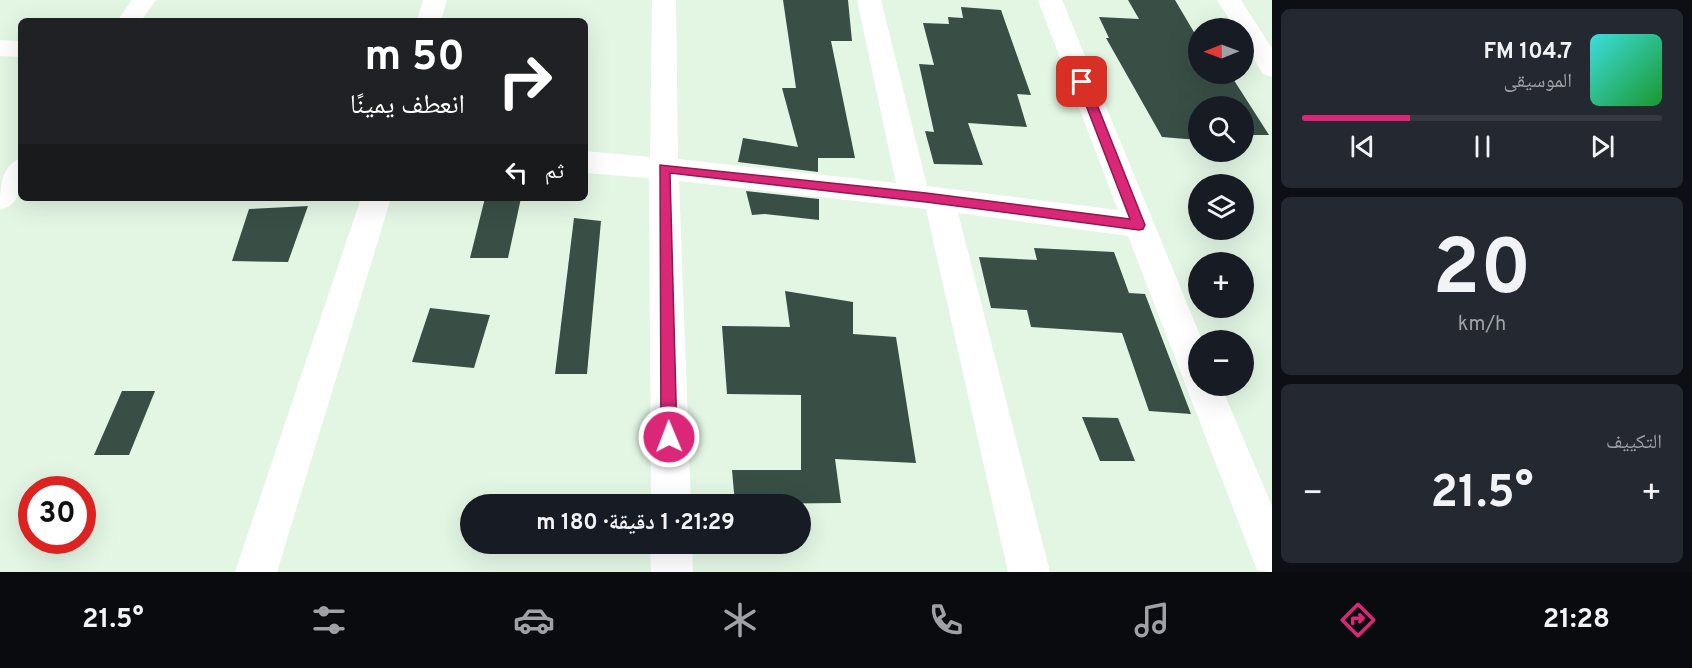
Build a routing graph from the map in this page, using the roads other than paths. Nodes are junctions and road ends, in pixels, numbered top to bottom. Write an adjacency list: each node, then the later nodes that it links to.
1 (144, 0): 7 (street)
2 (435, 0): 8 (street)
3 (664, 0): 13 (street)
4 (869, 0): 15 (street)
5 (1050, 0): 18 (street)
6 (1229, 0): 11 (street)
7 (131, 18)
8 (430, 18)
9 (0, 48): 10 (street)
10 (18, 49)
11 (1272, 68)
12 (588, 162): 13 (street)
13 (664, 168): 15 (street); 21 (street)
14 (18, 173): 16 (street)
15 (926, 198): 18 (street); 26 (street)
16 (0, 199)
17 (375, 201): 24 (street)
18 (1139, 225): 19 (street)
19 (1188, 348)
20 (1207, 396): 23 (street)
21 (671, 494)
22 (671, 554): 25 (street)
23 (1272, 555)
24 (256, 572)
25 (672, 572)
26 (1029, 572)

